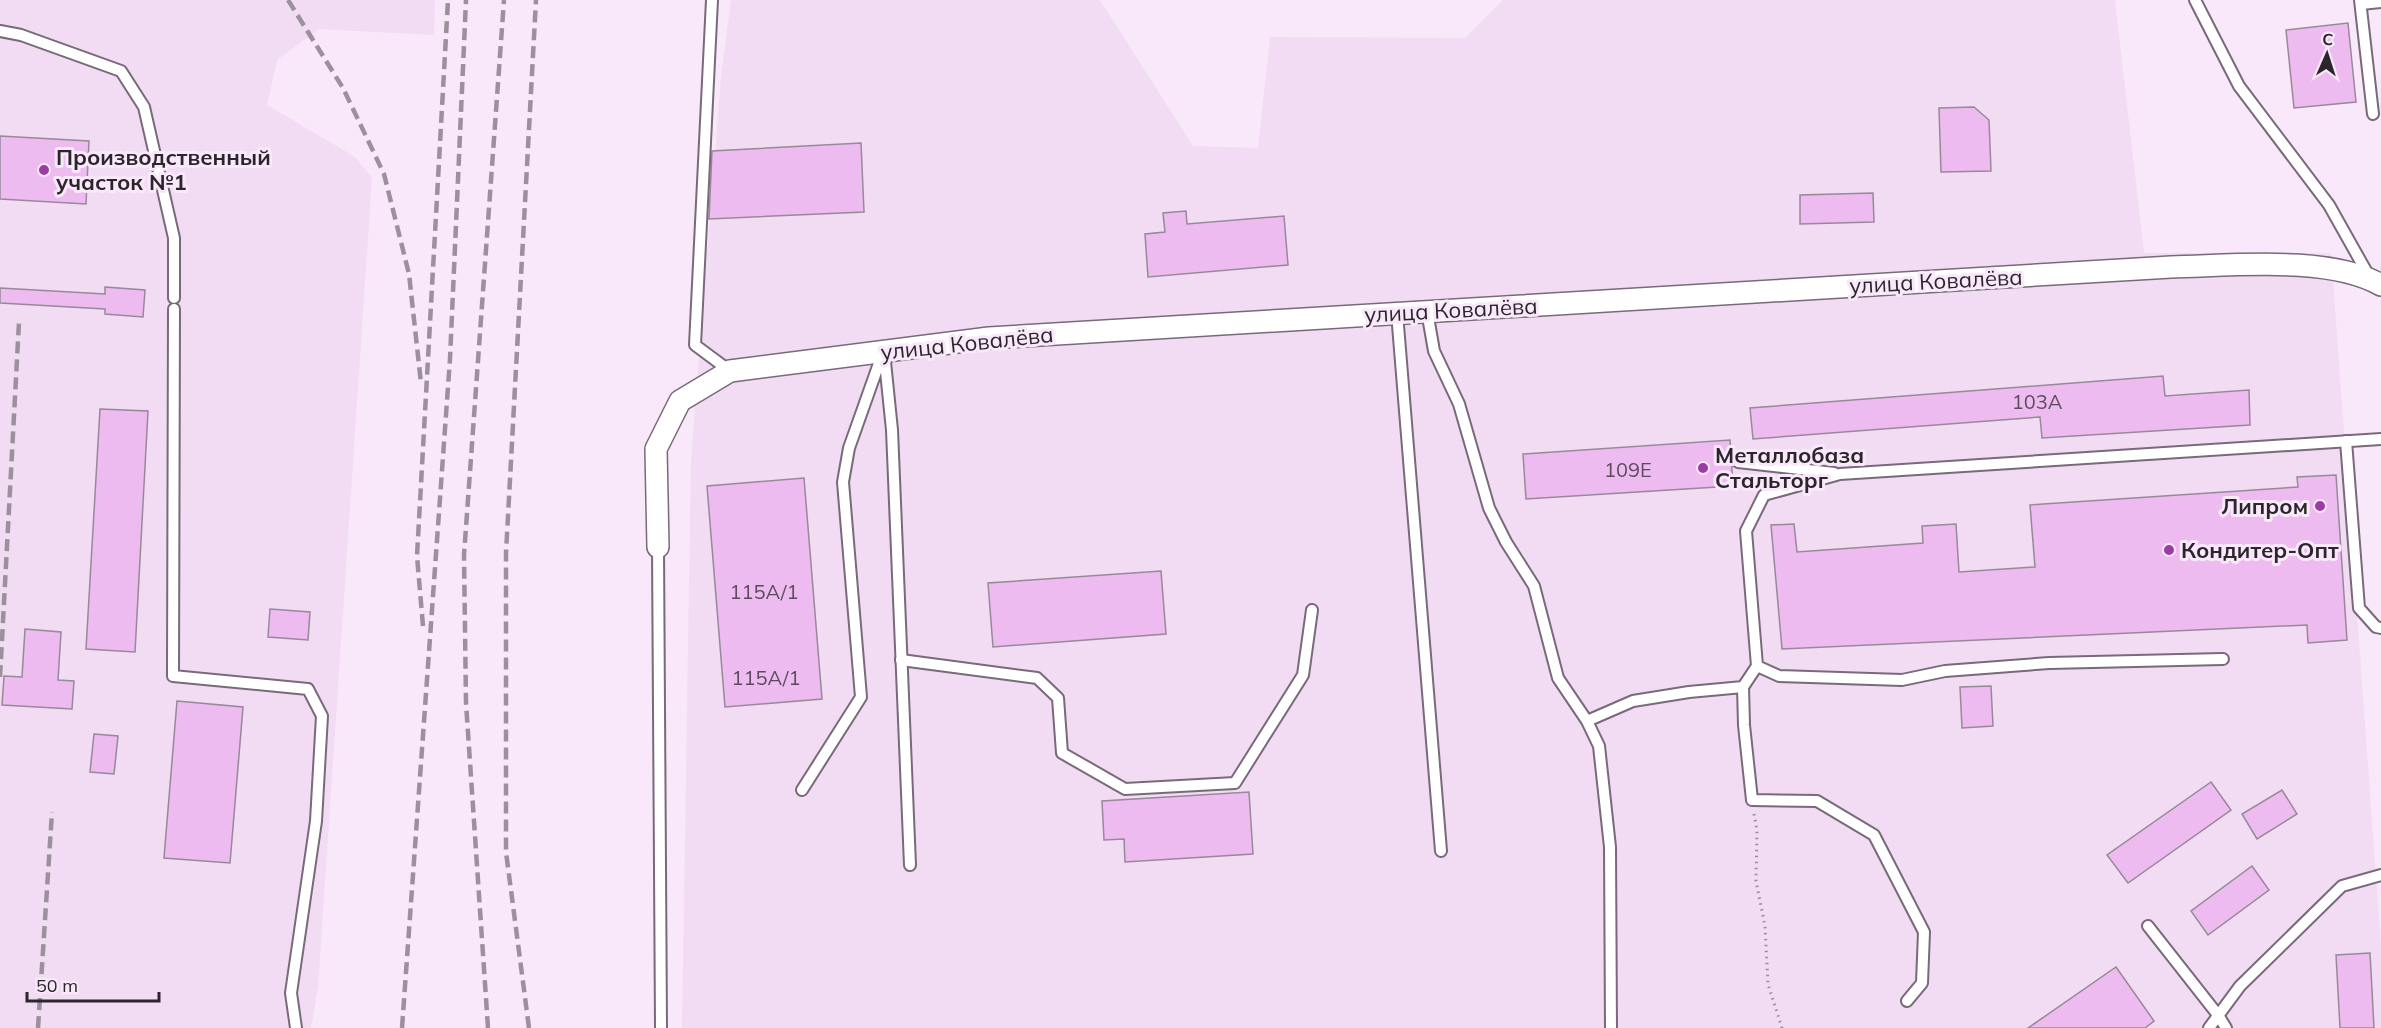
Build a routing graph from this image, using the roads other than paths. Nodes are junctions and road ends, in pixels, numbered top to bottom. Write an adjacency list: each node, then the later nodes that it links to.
1 (712, 0): 11 (lane)
2 (2195, 0): 7 (lane)
3 (2360, 2): 4 (lane); 6 (lane)
4 (2381, 2)
5 (0, 31): 31 (lane)
6 (2373, 114)
7 (2376, 282): 8 (street, улица Ковалёва)
8 (1427, 311): 9 (street, улица Ковалёва); 23 (lane)
9 (1397, 313): 10 (street, улица Ковалёва); 25 (lane)
10 (884, 351): 11 (street, улица Ковалёва); 20 (lane); 24 (lane)
11 (730, 371): 16 (street, улица Ковалёва)
12 (2381, 439): 13 (lane)
13 (2346, 441): 15 (lane); 18 (lane)
14 (1738, 462): 15 (lane)
15 (1840, 474): 21 (lane)
16 (658, 547): 32 (lane)
17 (1312, 610): 20 (lane)
18 (2381, 628)
19 (2223, 659): 21 (lane)
20 (902, 660): 26 (lane)
21 (1757, 666): 22 (lane)
22 (1743, 687): 23 (lane); 29 (lane)
23 (1587, 721): 33 (lane)
24 (802, 790)
25 (1441, 851)
26 (910, 865)
27 (2381, 875): 30 (lane)
28 (2148, 926): 30 (lane)
29 (1907, 1000)
30 (2218, 1015): 34 (lane); 35 (lane)
31 (296, 1028)
32 (661, 1028)
33 (1611, 1028)
34 (2209, 1028)
35 (2226, 1028)

